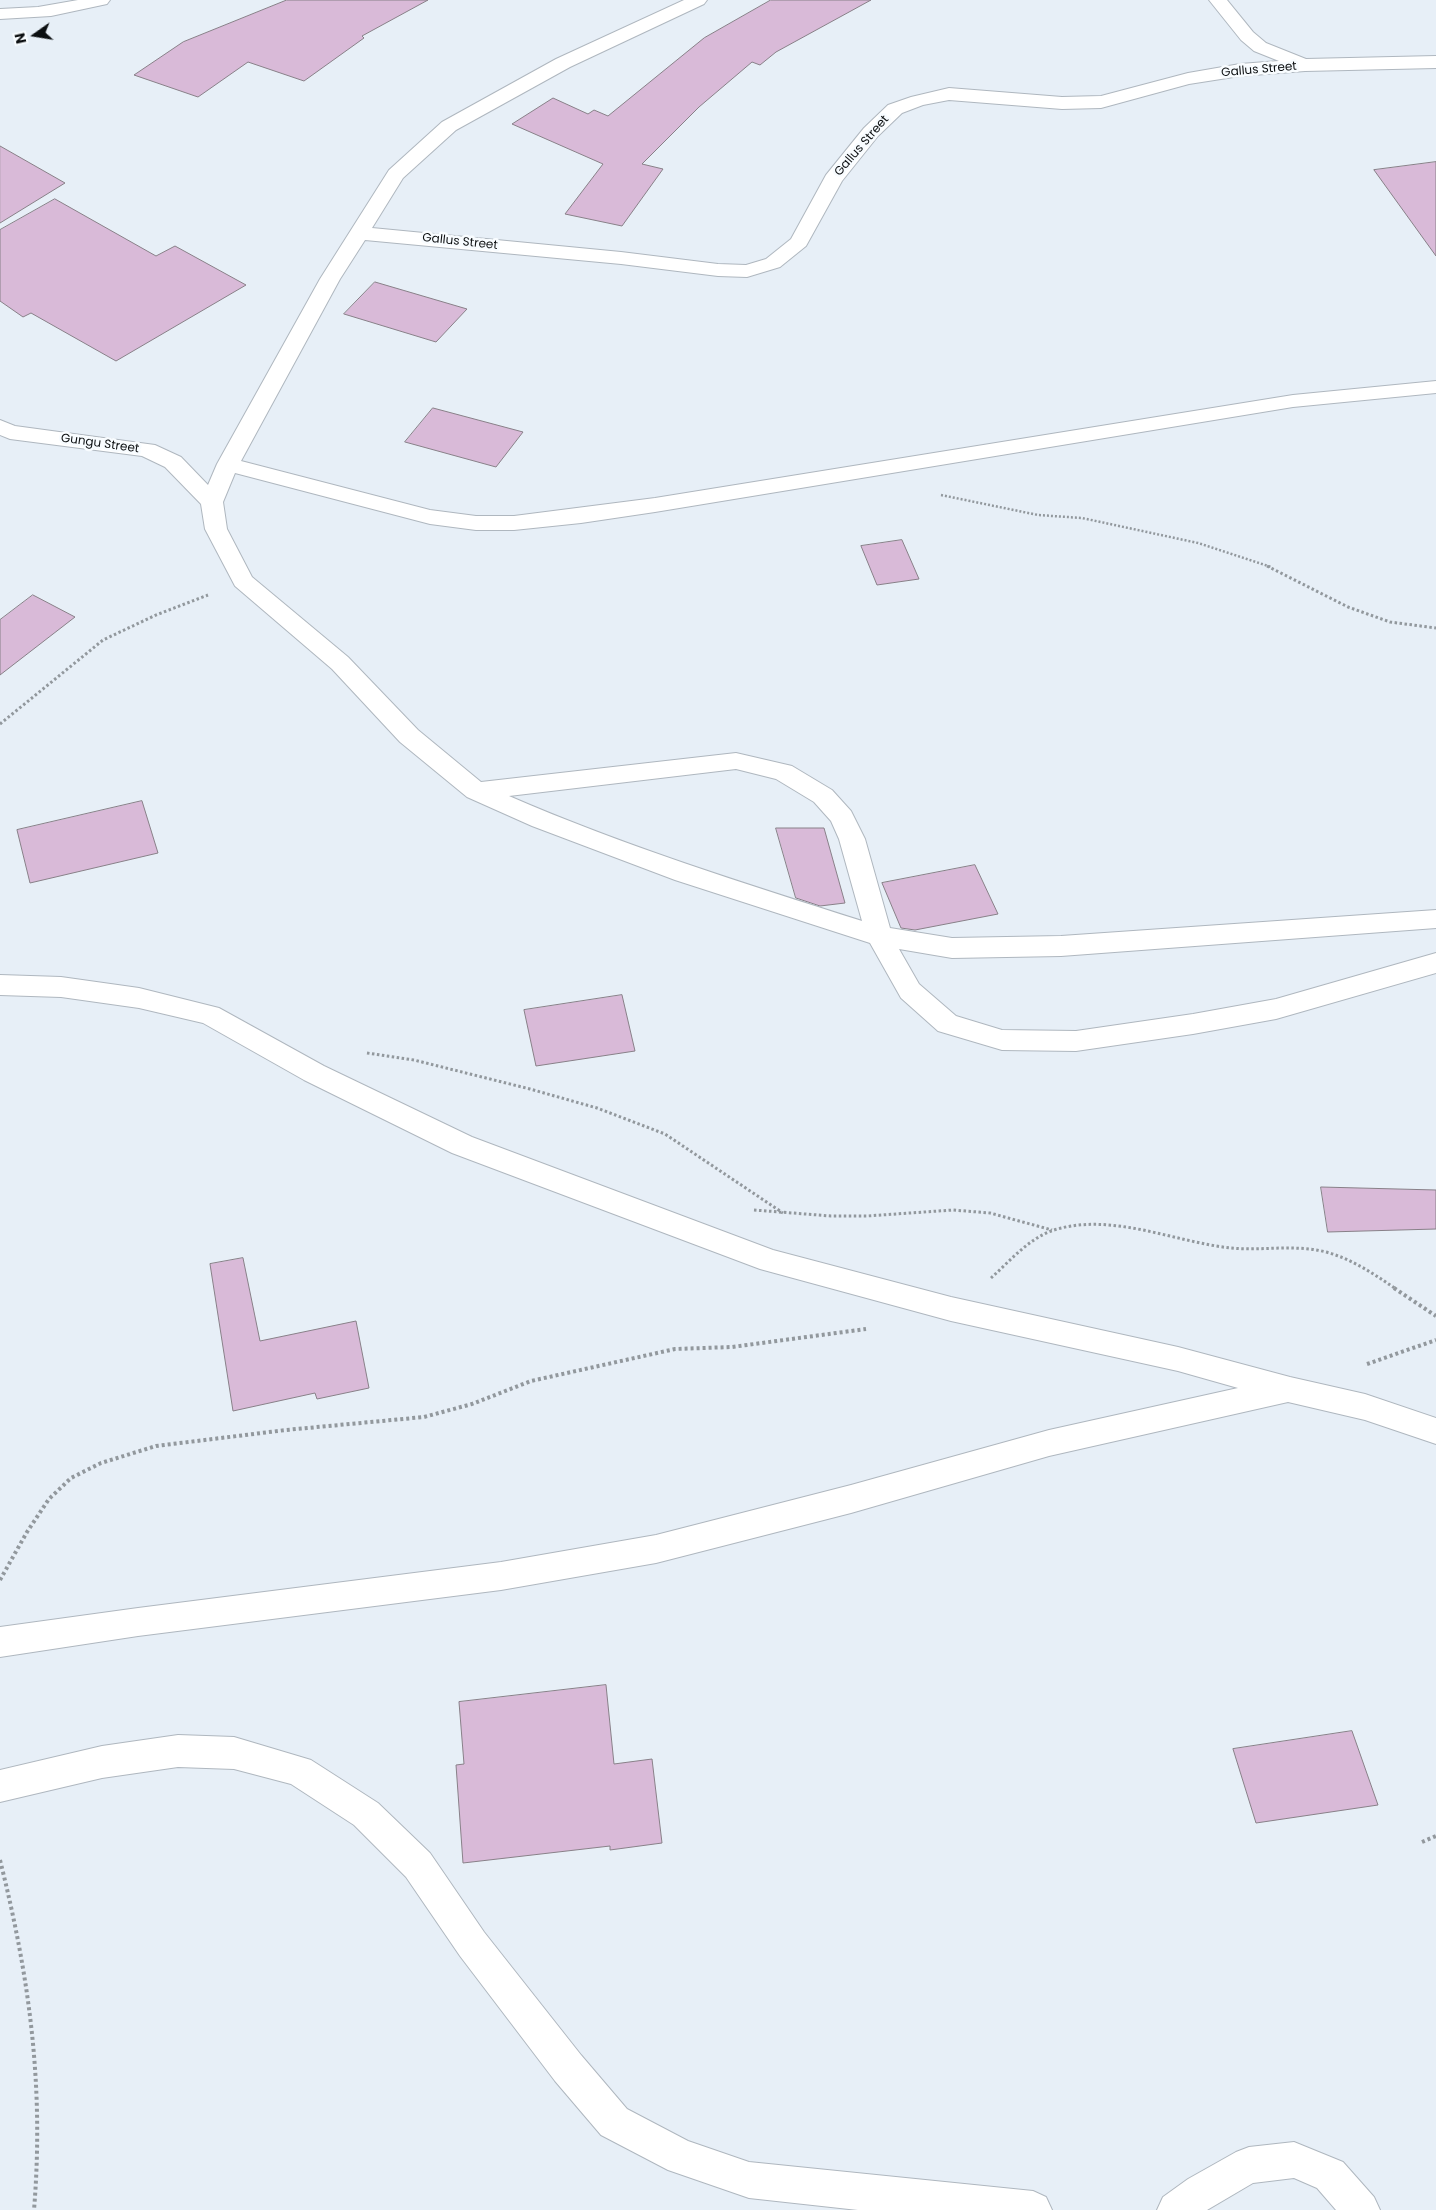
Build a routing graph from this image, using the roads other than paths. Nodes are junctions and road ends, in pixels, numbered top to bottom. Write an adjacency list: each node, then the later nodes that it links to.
1 (101, 0): 4 (street)
2 (698, 0): 7 (street)
3 (1218, 0): 6 (street)
4 (0, 14)
5 (1435, 57): 6 (street, Gallus Street)
6 (1305, 65): 7 (street, Gallus Street)
7 (359, 233): 10 (street)
8 (1436, 387): 10 (street)
9 (3, 431): 11 (street, Gungu Street)
10 (228, 464): 11 (street)
11 (212, 502): 12 (street)
12 (476, 790): 14 (street); 14 (street)
13 (1436, 919): 14 (street)
14 (879, 936): 15 (street)
15 (1436, 963)
16 (0, 985): 17 (street)
17 (1290, 1390): 18 (street); 19 (street)
18 (1436, 1431)
19 (0, 1642)
20 (0, 1786): 21 (street)
21 (1033, 2210)
22 (1176, 2210): 23 (street)
23 (1361, 2210)

